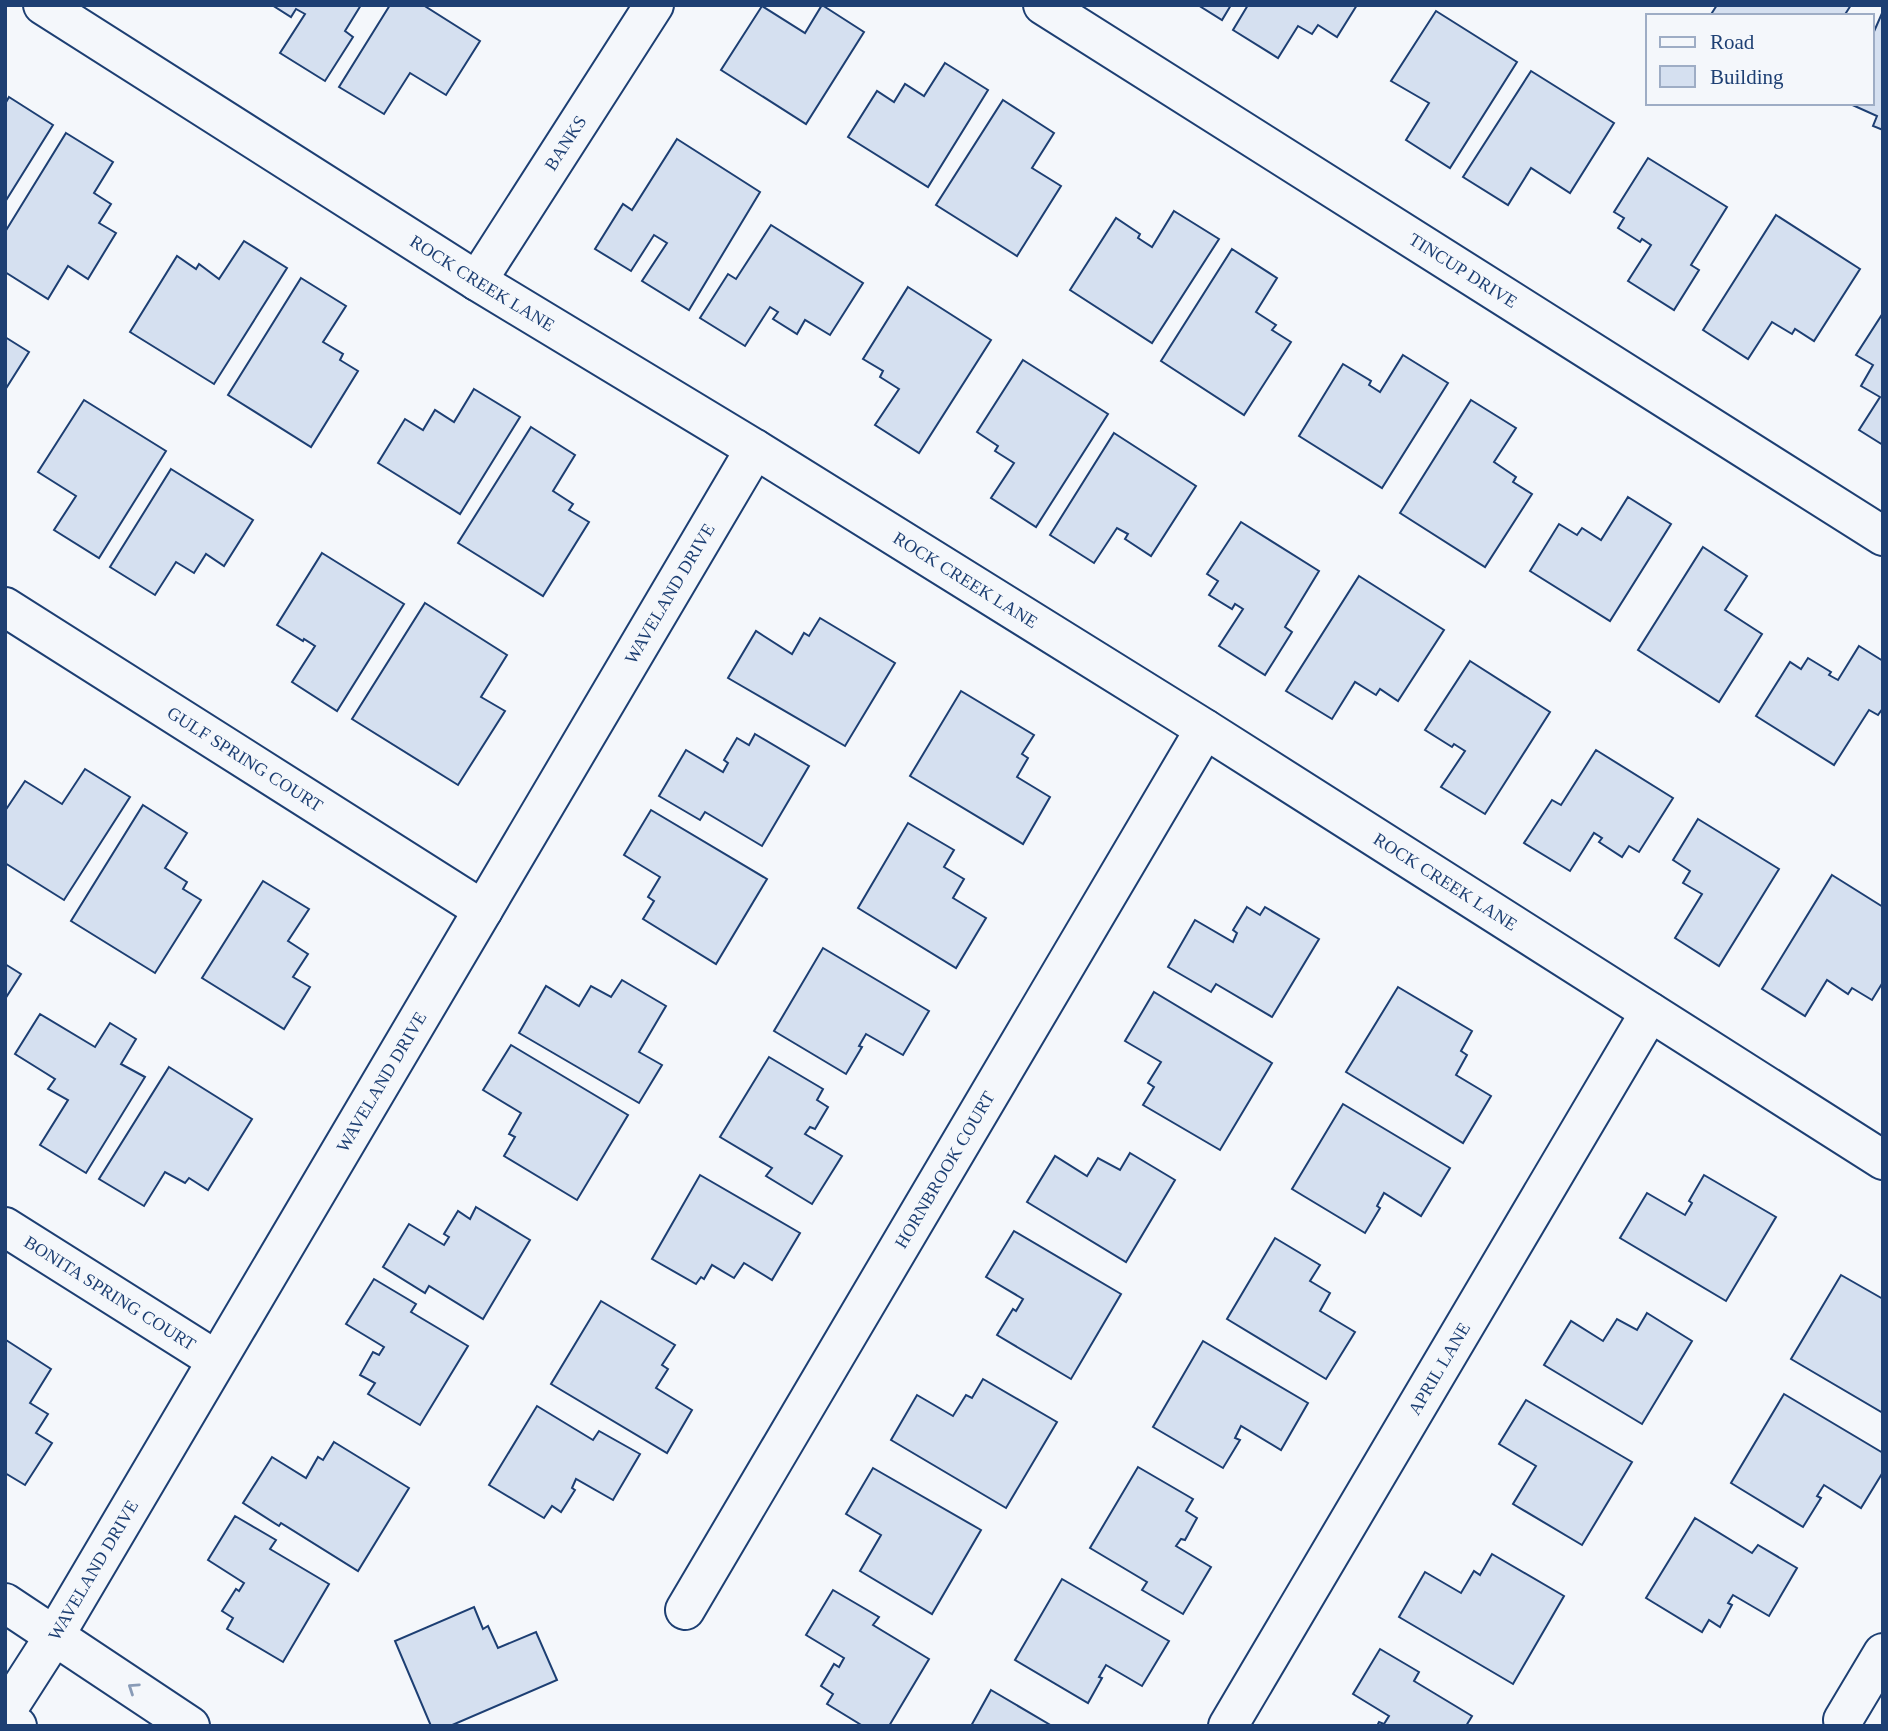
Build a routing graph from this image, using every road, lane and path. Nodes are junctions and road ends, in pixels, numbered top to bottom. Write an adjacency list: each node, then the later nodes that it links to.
1 (43, 5): 4 (street, ROCK CREEK LANE)
2 (654, 5): 4 (street, BANKS)
3 (1043, 5): 6 (street, TINCUP DRIVE)
4 (477, 281): 5 (street, ROCK CREEK LANE)
5 (755, 449): 8 (street, ROCK CREEK LANE); 9 (street, WAVELAND DRIVE)
6 (1883, 536)
7 (5, 607): 9 (street, GULF SPRING COURT)
8 (1205, 730): 10 (street, ROCK CREEK LANE); 15 (street, HORNBROOK COURT)
9 (483, 910): 13 (street, WAVELAND DRIVE)
10 (1650, 1012): 11 (street, ROCK CREEK LANE); 22 (street, APRIL LANE)
11 (1879, 1149)
12 (5, 1227): 13 (street, BONITA SPRING COURT)
13 (216, 1360): 16 (street, WAVELAND DRIVE)
14 (5, 1603): 16 (street)
15 (685, 1610)
16 (55, 1635): 18 (street, WAVELAND DRIVE); 21 (street, one-way to 16)
17 (1883, 1653): 19 (street)
18 (5, 1716): 20 (street)
19 (1843, 1720)
20 (18, 1726)
21 (190, 1726)
22 (1228, 1726)

